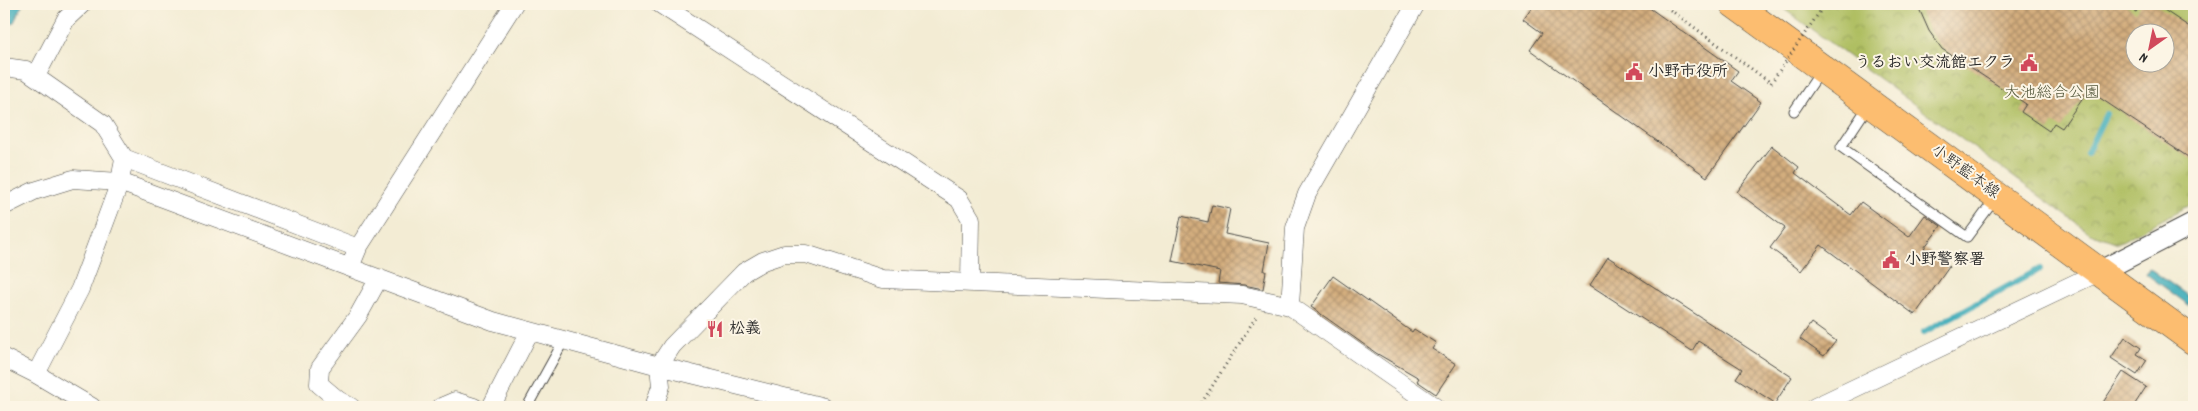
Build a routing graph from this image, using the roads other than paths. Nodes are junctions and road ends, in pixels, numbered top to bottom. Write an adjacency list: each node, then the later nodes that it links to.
1 (82, 4): 8 (street)
2 (514, 4): 16 (street)
3 (660, 4): 20 (street)
4 (1416, 4): 21 (street)
5 (1734, 4): 7 (main road, 小野藍本線)
6 (4, 67): 8 (street)
7 (1822, 68): 9 (main road, 小野藍本線); 10 (lane)
8 (36, 76): 11 (street)
9 (1870, 103): 13 (main road, 小野藍本線); 13 (lane)
10 (1794, 111)
11 (124, 158): 12 (street); 16 (street)
12 (120, 182): 14 (street); 17 (street); 27 (street)
13 (1997, 196): 18 (main road, 小野藍本線)
14 (4, 206)
15 (2194, 223): 18 (street)
16 (358, 248): 17 (street)
17 (350, 267): 19 (street)
18 (2101, 271): 24 (main road, 小野藍本線); 37 (street)
19 (379, 278): 22 (street); 29 (street)
20 (970, 283): 21 (street); 26 (street)
21 (1290, 306): 36 (street)
22 (530, 331): 23 (street); 32 (street)
23 (564, 340): 26 (street); 33 (lane)
24 (2194, 342)
25 (4, 358): 27 (street)
26 (659, 366): 34 (street); 35 (street)
27 (36, 374): 28 (street)
28 (92, 407)
29 (351, 407)
30 (441, 407): 31 (street)
31 (474, 407)
32 (491, 407)
33 (527, 407)
34 (654, 407)
35 (824, 407)
36 (1435, 407)
37 (1815, 407)

